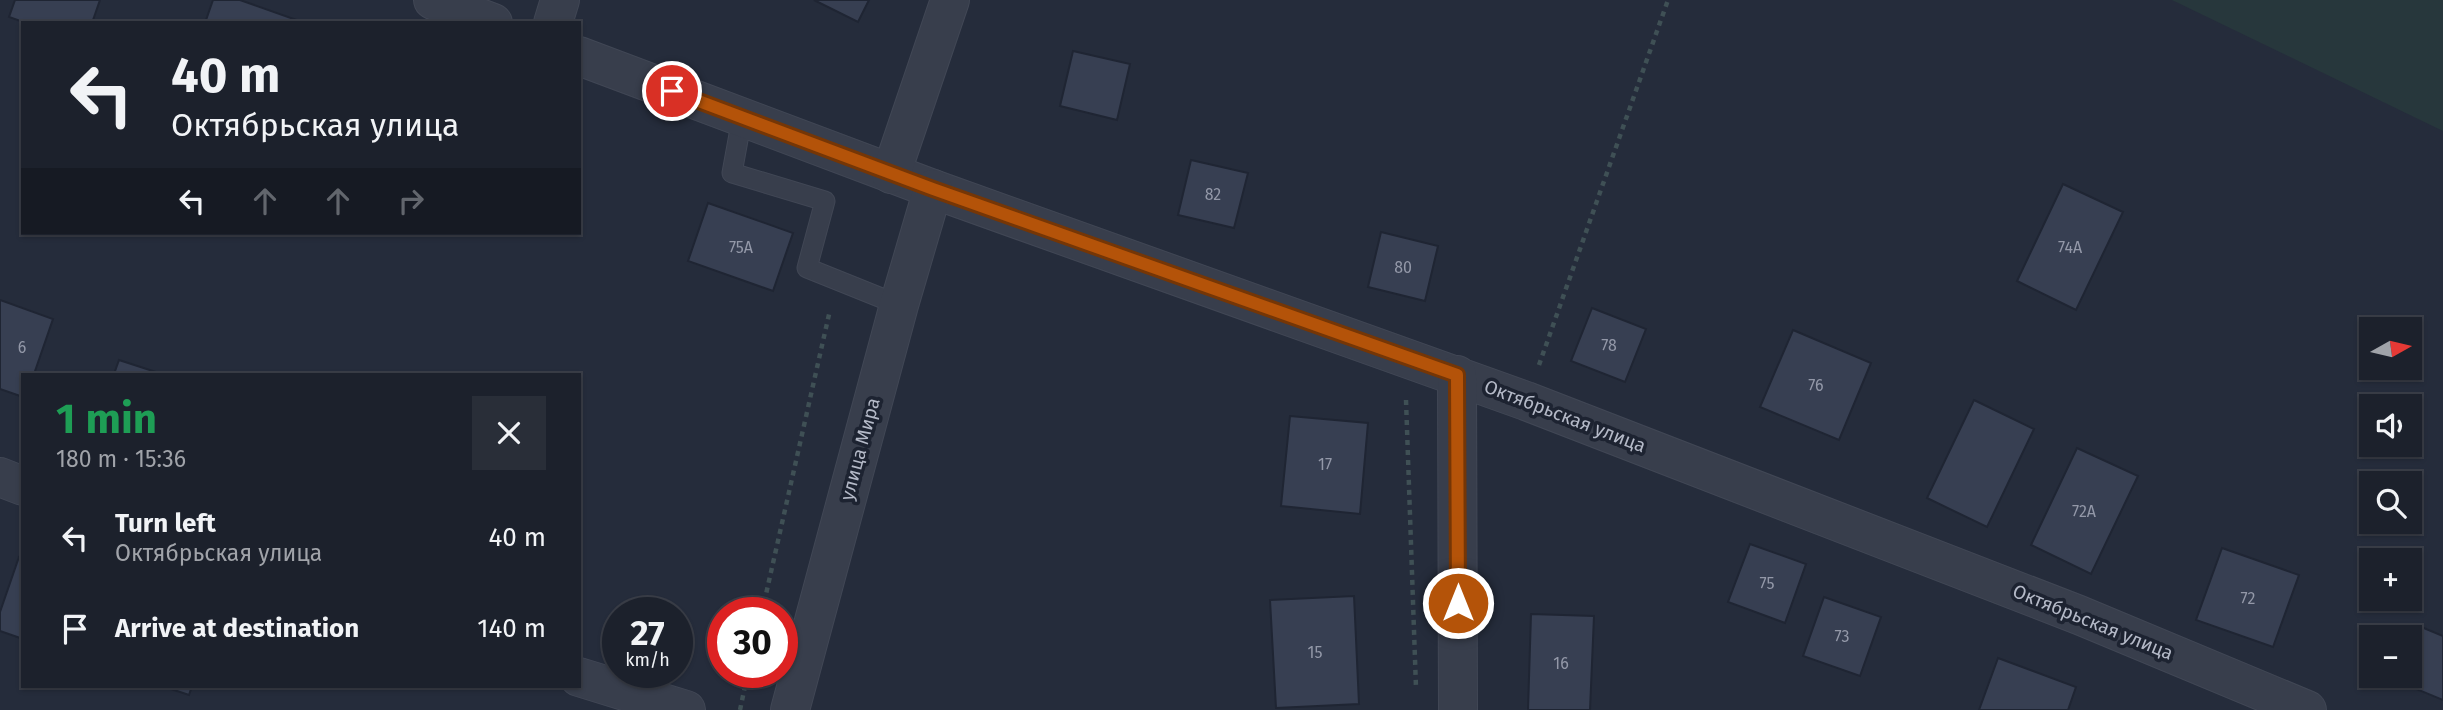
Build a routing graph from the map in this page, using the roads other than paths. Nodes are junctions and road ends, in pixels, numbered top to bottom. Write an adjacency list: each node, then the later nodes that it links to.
1 (433, 0): 4 (street)
2 (560, 0): 5 (street)
3 (950, 0): 8 (street)
4 (488, 21)
5 (554, 21)
6 (581, 56): 7 (street, Октябрьская улица)
7 (742, 118): 8 (street, Октябрьская улица); 10 (lane)
8 (891, 174): 9 (street, Октябрьская улица)
9 (933, 189): 10 (street, улица Мира); 11 (street, Октябрьская улица)
10 (899, 304): 16 (street, улица Мира)
11 (1457, 375): 17 (street); 18 (street, Октябрьская улица)
12 (0, 477): 13 (street)
13 (21, 485)
14 (581, 678): 15 (street)
15 (686, 710)
16 (790, 710)
17 (1458, 710)
18 (2306, 710)

